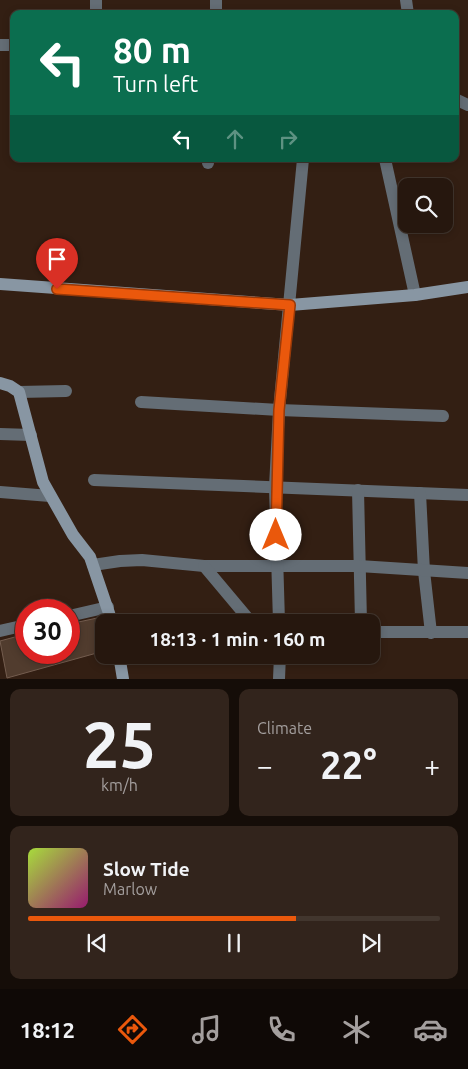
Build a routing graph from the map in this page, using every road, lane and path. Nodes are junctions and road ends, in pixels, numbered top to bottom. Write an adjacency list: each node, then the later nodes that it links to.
1 (303, 162): 6 (street)
2 (385, 162): 5 (street)
3 (0, 284): 6 (street)
4 (466, 289): 5 (street)
5 (415, 295): 6 (street)
6 (290, 305): 11 (street)
7 (0, 383): 9 (street)
8 (66, 391): 9 (street)
9 (19, 392): 14 (street)
10 (142, 402): 11 (street)
11 (279, 410): 12 (street); 16 (street)
12 (443, 416)
13 (0, 434): 14 (street)
14 (31, 435): 21 (street)
15 (94, 480): 16 (street)
16 (275, 487): 17 (street); 25 (street)
17 (358, 490): 19 (street); 24 (street)
18 (0, 492): 21 (street)
19 (420, 494): 20 (street); 26 (street)
20 (468, 495)
21 (50, 496): 22 (street)
22 (93, 566): 23 (street); 28 (street)
23 (204, 566): 25 (street); 31 (street)
24 (359, 566): 25 (street); 26 (street); 33 (street)
25 (276, 567): 32 (street)
26 (424, 571): 27 (street); 38 (street)
27 (468, 572)
28 (108, 607): 29 (street); 30 (street)
29 (80, 613)
30 (110, 614)
31 (244, 614)
32 (278, 614)
33 (361, 614)
34 (15, 628): 35 (street)
35 (0, 631)
36 (380, 632): 38 (street)
37 (468, 632): 38 (street)
38 (431, 633)
39 (120, 664): 41 (street)
40 (280, 664): 42 (street)
41 (123, 679)
42 (280, 679)

